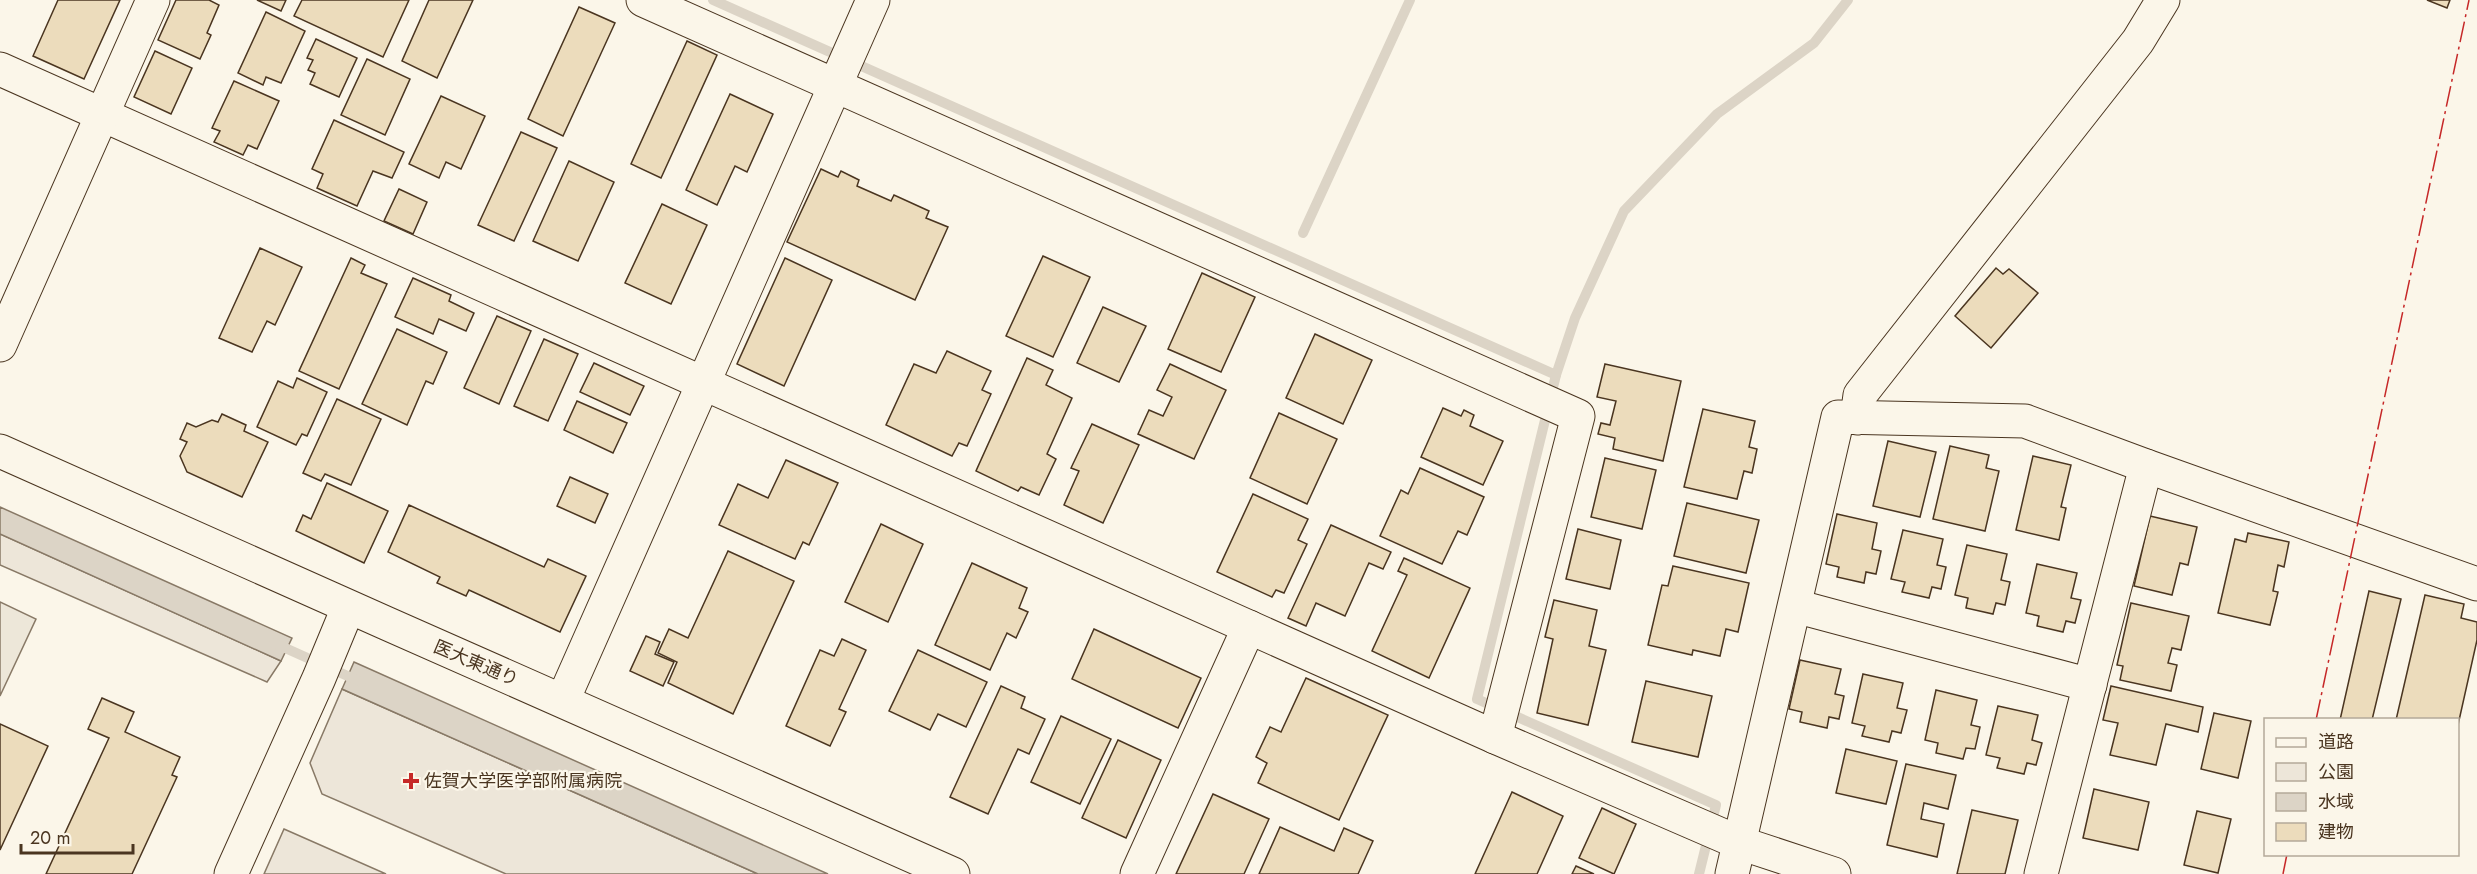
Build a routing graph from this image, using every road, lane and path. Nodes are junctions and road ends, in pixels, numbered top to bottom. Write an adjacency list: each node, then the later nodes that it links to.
1 (153, 0): 7 (street)
2 (643, 0): 6 (street)
3 (873, 0): 6 (street)
4 (2163, 0): 10 (street)
5 (0, 69): 7 (street)
6 (838, 80): 9 (street); 19 (street)
7 (103, 113): 8 (street); 9 (street)
8 (0, 345)
9 (703, 382): 16 (street); 18 (street)
10 (1857, 417): 12 (street); 14 (street)
11 (0, 451): 15 (street, 医大東通り)
12 (2146, 466): 13 (street); 17 (street)
13 (2477, 584)
14 (1795, 606): 17 (street); 20 (street)
15 (348, 608): 18 (street, 医大東通り); 21 (street)
16 (1249, 627): 19 (street); 23 (street)
17 (2090, 685): 25 (street)
18 (562, 700): 22 (street, 医大東通り)
19 (1499, 720): 20 (street)
20 (1732, 852): 24 (street)
21 (231, 874)
22 (952, 874)
23 (1137, 874)
24 (1834, 874)
25 (2041, 874)

